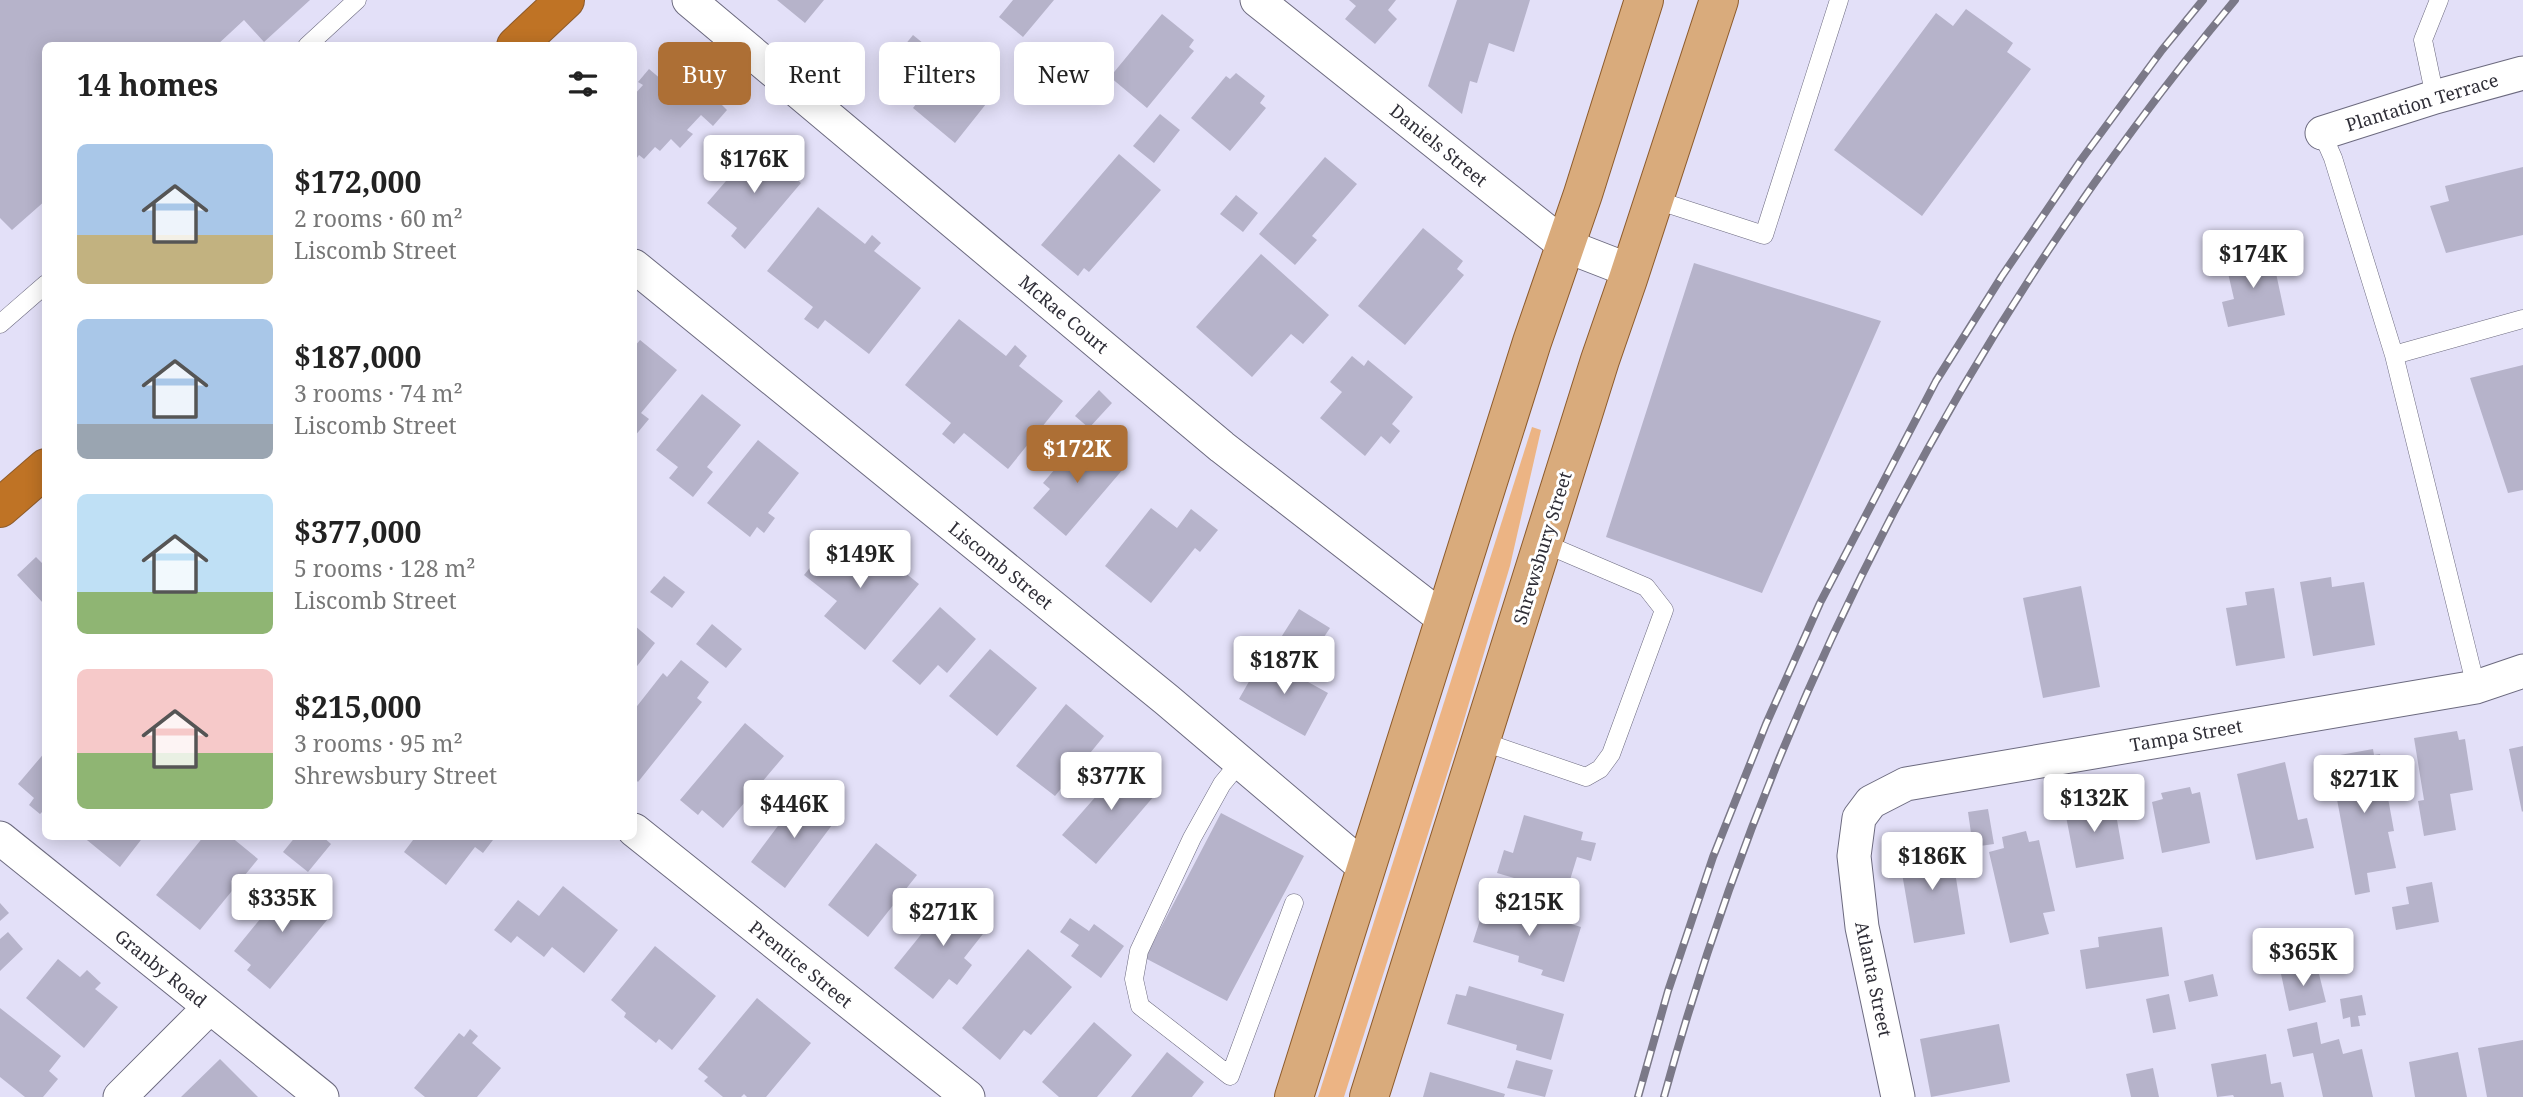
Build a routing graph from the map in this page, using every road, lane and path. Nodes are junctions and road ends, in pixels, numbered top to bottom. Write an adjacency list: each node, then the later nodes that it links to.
1 (357, 0): 9 (lane)
2 (565, 0): 10 (highway)
3 (689, 0): 25 (street, McRae Court)
4 (1257, 0): 15 (street, Daniels Street)
5 (1644, 0): 15 (main road)
6 (1719, 0): 14 (main road, Shrewsbury Street)
7 (1839, 0): 14 (lane)
8 (2439, 0): 12 (lane)
9 (311, 42)
10 (520, 42)
11 (2523, 73): 12 (street, Plantation Terrace)
12 (2435, 97): 13 (street, Plantation Terrace)
13 (2322, 133): 21 (lane)
14 (1653, 199): 17 (main road, Shrewsbury Street)
15 (1564, 245): 17 (street, Daniels Street); 25 (main road)
16 (637, 268): 29 (street, Liscomb Street)
17 (1631, 271): 24 (main road, Shrewsbury Street)
18 (42, 287): 20 (lane)
19 (2523, 319): 21 (lane)
20 (0, 324)
21 (2394, 355): 27 (lane)
22 (42, 471): 23 (highway)
23 (0, 508)
24 (1543, 543): 28 (main road, Shrewsbury Street); 28 (lane)
25 (1445, 620): 33 (main road)
26 (2523, 671): 27 (street, Tampa Street)
27 (2476, 687): 30 (street, Tampa Street)
28 (1481, 741): 40 (main road, Shrewsbury Street)
29 (1240, 762): 33 (street, Liscomb Street); 34 (lane)
30 (1859, 818): 41 (street, Atlanta Street)
31 (637, 832): 38 (street, Prentice Street)
32 (0, 838): 35 (street, Granby Road)
33 (1365, 868): 39 (main road)
34 (1294, 903)
35 (210, 1007): 36 (street); 37 (street, Granby Road)
36 (120, 1097)
37 (322, 1097)
38 (968, 1097)
39 (1294, 1097)
40 (1369, 1097)
41 (1898, 1097)

